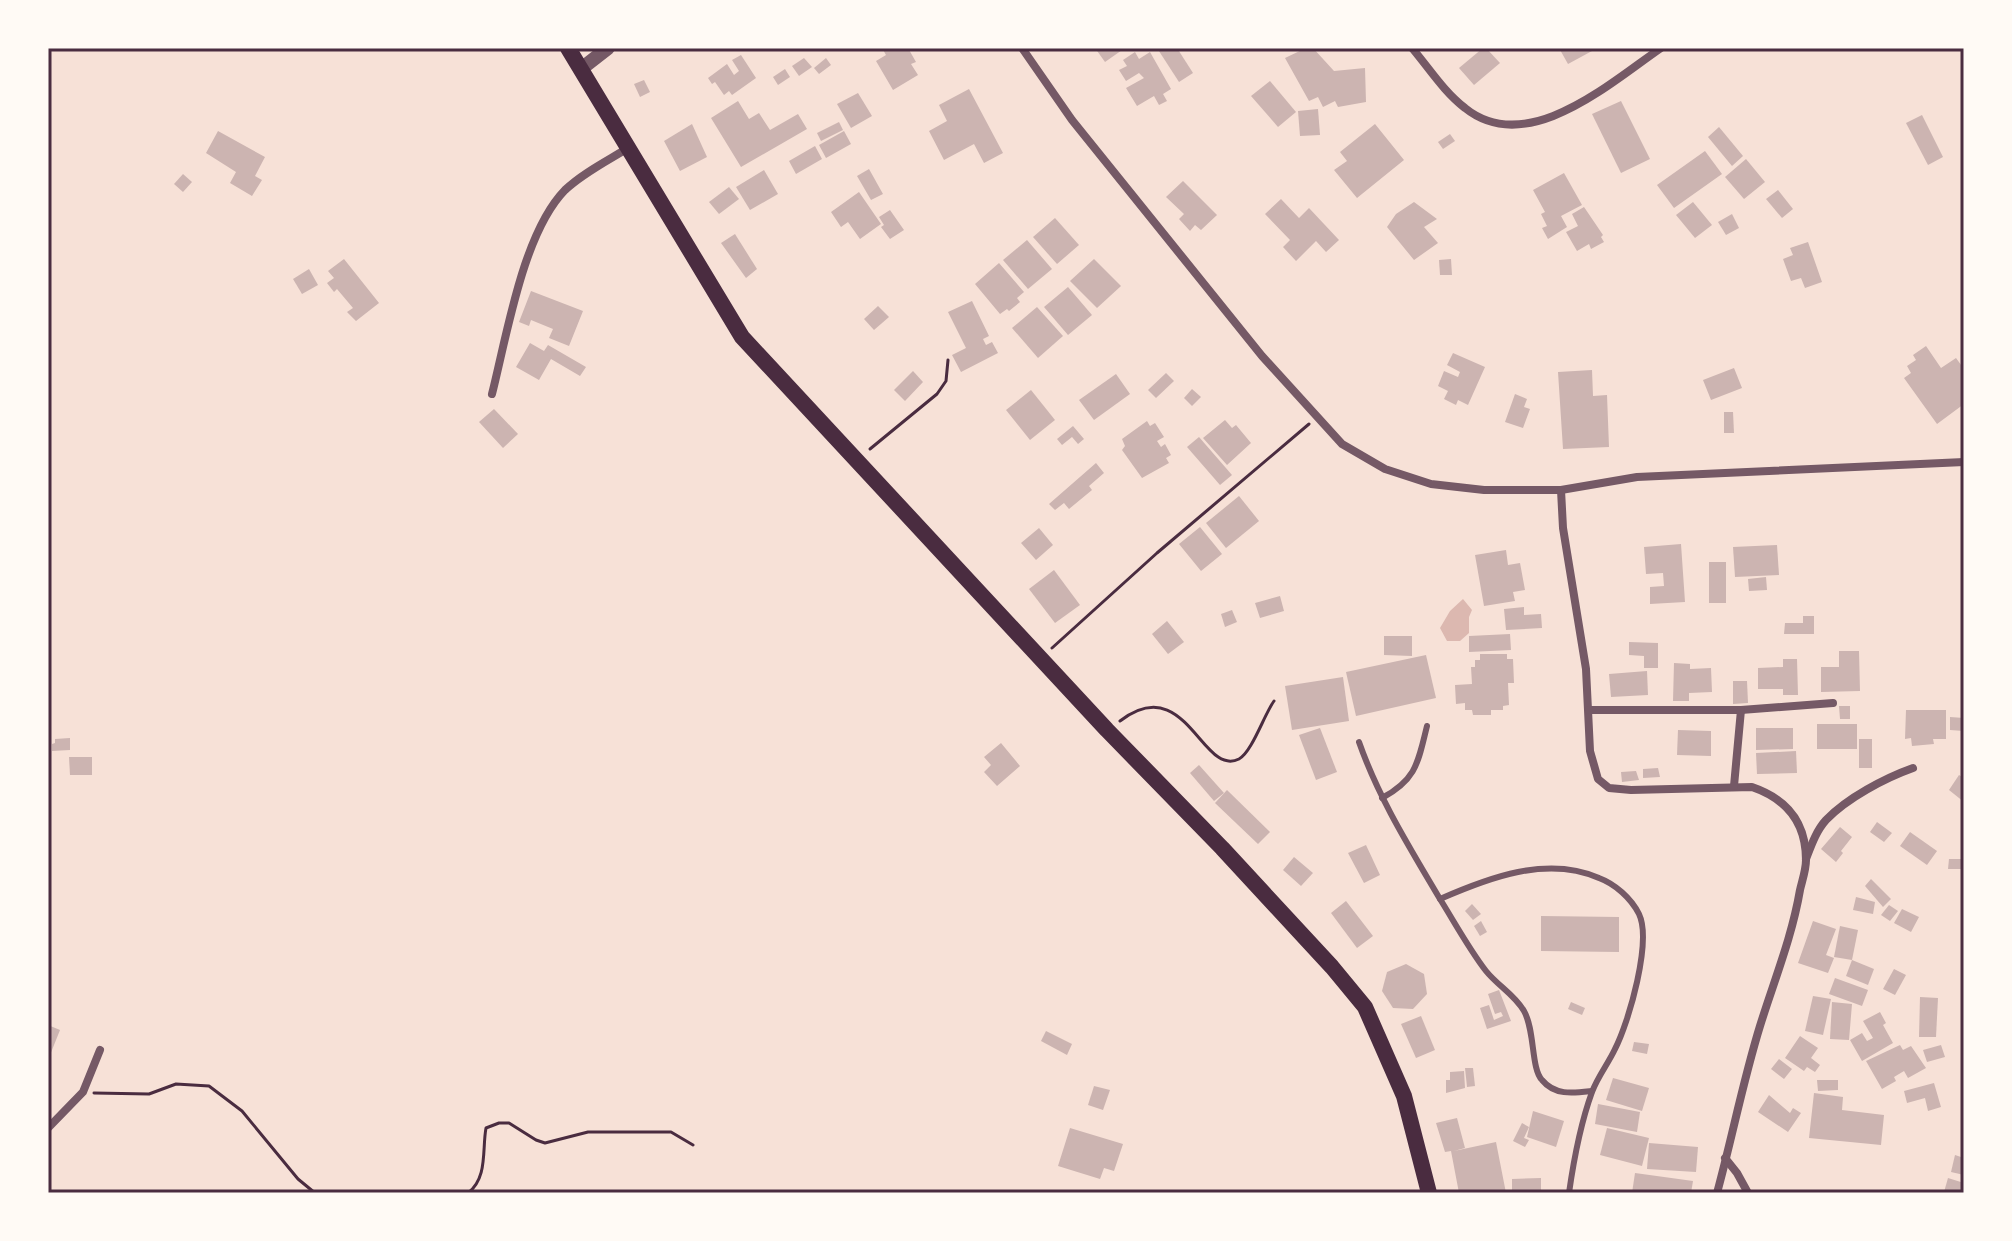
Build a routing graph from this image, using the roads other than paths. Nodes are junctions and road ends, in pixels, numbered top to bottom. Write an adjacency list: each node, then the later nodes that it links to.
1 (568, 48): 6 (main road)
2 (608, 48): 6 (street)
3 (1022, 48): 10 (street)
4 (1412, 48): 5 (street)
5 (1661, 48)
6 (581, 69): 7 (main road)
7 (628, 148): 8 (street); 25 (main road)
8 (492, 394)
9 (1964, 462): 10 (street)
10 (1561, 490): 12 (street)
11 (1833, 703): 13 (street)
12 (1589, 710): 13 (street); 17 (street)
13 (1741, 710): 17 (street)
14 (1427, 726): 18 (lane)
15 (1359, 742): 18 (lane)
16 (1913, 768): 19 (street)
17 (1734, 786): 19 (street)
18 (1382, 798): 20 (lane)
19 (1806, 860): 24 (street)
20 (1440, 899): 22 (lane); 22 (lane)
21 (100, 1050): 23 (street)
22 (1592, 1091): 26 (lane)
23 (48, 1128)
24 (1725, 1158): 27 (street); 28 (street)
25 (1429, 1193)
26 (1569, 1193)
27 (1717, 1193)
28 (1748, 1193)

